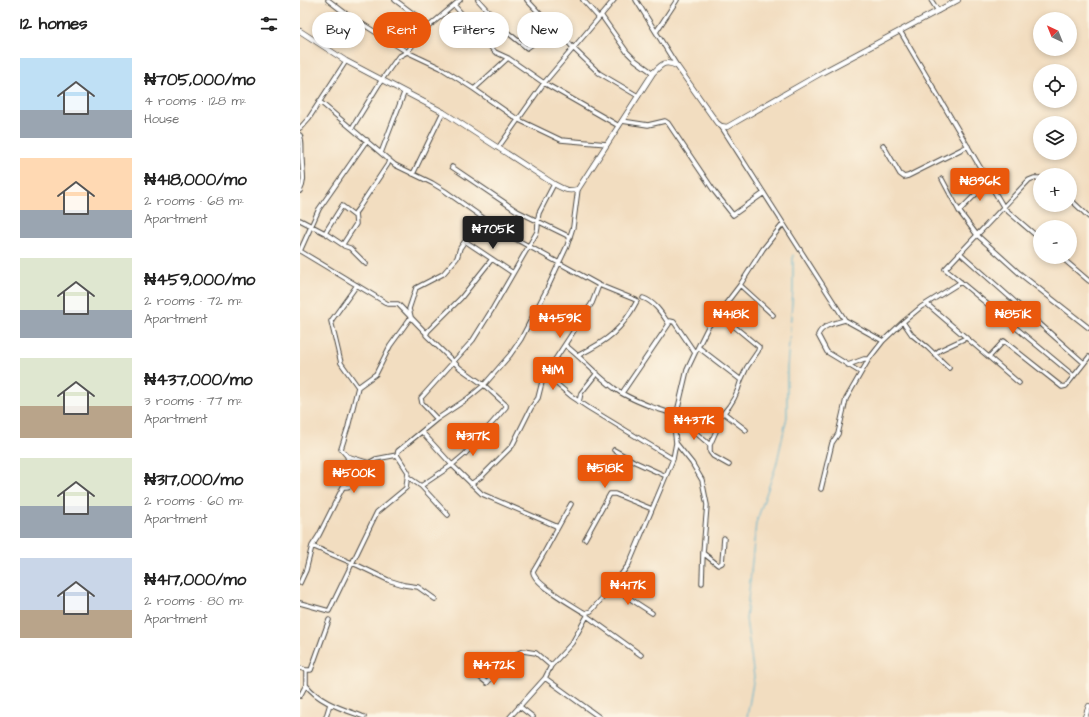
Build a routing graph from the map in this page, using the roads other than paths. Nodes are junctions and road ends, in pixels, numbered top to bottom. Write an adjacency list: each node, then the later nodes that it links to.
1 (328, 0): 24 (street)
2 (395, 0): 14 (street)
3 (458, 0): 12 (street)
4 (478, 0): 21 (street)
5 (527, 0): 15 (street)
6 (583, 0): 16 (street)
7 (614, 0): 16 (street)
8 (636, 0): 20 (street)
9 (676, 0): 20 (street)
10 (931, 0): 13 (street)
11 (958, 0): 13 (street)
12 (454, 5): 17 (street); 25 (street)
13 (938, 11): 19 (street)
14 (411, 12)
15 (539, 12)
16 (600, 17): 23 (street); 28 (street)
17 (431, 25)
18 (300, 31): 26 (street)
19 (900, 31): 39 (street); 46 (street)
20 (656, 32): 27 (street)
21 (517, 40)
22 (410, 48): 24 (street)
23 (573, 48): 30 (street); 33 (street)
24 (407, 52): 29 (street); 31 (street)
25 (508, 58): 30 (street); 31 (street)
26 (346, 61): 29 (street); 34 (street)
27 (677, 66): 28 (street); 39 (street)
28 (653, 73): 33 (street)
29 (382, 81): 32 (street); 41 (street)
30 (544, 83): 36 (street); 38 (street)
31 (474, 89): 36 (street)
32 (404, 93): 35 (street); 48 (street)
33 (638, 96): 37 (street)
34 (319, 101): 40 (street); 41 (street)
35 (443, 112): 47 (street); 53 (street)
36 (517, 119): 44 (street); 47 (street)
37 (622, 121): 38 (street); 60 (street)
38 (619, 126): 44 (street)
39 (721, 126): 60 (street)
40 (300, 128)
41 (352, 128): 43 (street)
42 (300, 135): 59 (street)
43 (367, 140): 48 (street); 70 (street)
44 (607, 144): 58 (street)
45 (883, 145): 46 (street)
46 (968, 146): 56 (street)
47 (498, 148): 57 (street)
48 (381, 153): 49 (street)
49 (389, 160): 50 (street); 51 (street)
50 (388, 164): 51 (street); 64 (street)
51 (395, 165): 53 (street)
52 (452, 167): 68 (street)
53 (413, 174): 65 (street)
54 (1033, 178): 62 (street)
55 (942, 179): 63 (street)
56 (988, 182): 62 (street); 63 (street)
57 (554, 184): 58 (street); 68 (street)
58 (578, 189): 74 (street)
59 (300, 190)
60 (764, 193): 69 (street)
61 (1077, 206): 66 (street)
62 (1004, 208): 72 (street); 73 (street)
63 (959, 211): 73 (street)
64 (355, 216): 71 (street); 76 (street)
65 (482, 217): 75 (street); 77 (street)
66 (1089, 218)
67 (300, 220): 70 (street)
68 (538, 222): 74 (street); 77 (street)
69 (783, 224): 87 (street); 95 (street)
70 (312, 226): 71 (street); 78 (street)
71 (325, 233): 76 (street)
72 (1033, 233)
73 (977, 235): 79 (street); 98 (street)
74 (570, 237): 81 (street)
75 (465, 241): 80 (street); 94 (street)
76 (344, 246): 82 (street)
77 (528, 247): 81 (street); 84 (street)
78 (300, 251): 88 (street)
79 (960, 253): 86 (street); 111 (street)
80 (492, 259): 84 (street); 99 (street)
81 (559, 263): 89 (street); 120 (street)
82 (366, 264)
83 (1069, 264): 85 (street)
84 (513, 273): 110 (street)
85 (1089, 281)
86 (961, 282): 91 (street); 117 (street)
87 (740, 284): 92 (street); 93 (street)
88 (357, 285): 94 (street); 121 (street)
89 (599, 285): 102 (street); 106 (street)
90 (643, 298): 97 (street)
91 (927, 304): 96 (street); 100 (street)
92 (718, 313): 103 (street); 118 (street)
93 (773, 315)
94 (411, 317): 99 (street); 121 (street)
95 (844, 320): 101 (street); 112 (street)
96 (903, 322): 101 (street); 105 (street)
97 (668, 323): 104 (street); 122 (street)
98 (1089, 328)
99 (426, 333): 110 (street)
100 (966, 338): 105 (street); 107 (street)
101 (883, 341): 109 (street)
102 (565, 345): 106 (street); 116 (street)
103 (698, 347): 104 (street); 118 (street)
104 (695, 353): 125 (street)
105 (935, 354): 113 (street)
106 (578, 355): 115 (street)
107 (989, 357): 117 (street); 119 (street)
108 (1089, 357): 111 (street)
109 (869, 360): 112 (street); 114 (street)
110 (454, 362): 120 (street); 126 (street)
111 (1084, 362): 117 (street)
112 (848, 365): 114 (street)
113 (949, 368)
114 (860, 372): 145 (street)
115 (597, 373): 122 (street); 123 (street)
116 (546, 374): 123 (street); 142 (street)
117 (1074, 376)
118 (741, 380): 124 (street)
119 (1019, 383)
120 (484, 385): 126 (street); 138 (street)
121 (358, 387): 135 (street)
122 (622, 393): 125 (street)
123 (579, 402): 137 (street)
124 (724, 413): 127 (street); 129 (street)
125 (676, 418): 128 (street); 131 (street)
126 (437, 419): 130 (street)
127 (717, 420): 128 (street); 132 (street)
128 (692, 425): 132 (street)
129 (746, 430)
130 (422, 432): 134 (street); 138 (street)
131 (676, 443): 137 (street); 153 (street)
132 (710, 445): 139 (street)
133 (614, 450): 140 (street)
134 (397, 455): 136 (street); 141 (street)
135 (347, 456): 136 (street); 144 (street)
136 (376, 459): 144 (street)
137 (672, 459): 140 (street)
138 (452, 465): 142 (street); 143 (street)
139 (729, 465)
140 (666, 476): 147 (street)
141 (408, 477): 143 (street); 154 (street)
142 (471, 484): 149 (street)
143 (421, 486): 148 (street)
144 (344, 487): 152 (street)
145 (821, 489)
146 (572, 504): 149 (street)
147 (652, 509): 151 (street); 157 (street)
148 (448, 515)
149 (557, 528): 161 (street)
150 (724, 538): 153 (street)
151 (585, 539)
152 (312, 546): 154 (street); 155 (street)
153 (703, 553): 156 (street)
154 (353, 564): 158 (street); 159 (street)
155 (300, 583)
156 (702, 583)
157 (612, 587): 160 (street); 161 (street)
158 (435, 599)
159 (300, 603)
160 (652, 613)
161 (587, 615): 163 (street); 164 (street)
162 (329, 620): 166 (street)
163 (641, 654)
164 (551, 666): 167 (street); 168 (street)
165 (300, 668): 166 (street)
166 (306, 670): 169 (street)
167 (471, 670)
168 (545, 678): 172 (street); 178 (street)
169 (306, 685): 170 (street); 171 (street)
170 (300, 696)
171 (330, 704): 174 (street); 175 (street)
172 (520, 706): 176 (street); 177 (street)
173 (1089, 706): 179 (street)
174 (326, 717)
175 (364, 717)
176 (510, 717)
177 (533, 717)
178 (599, 717)
179 (1085, 717)

